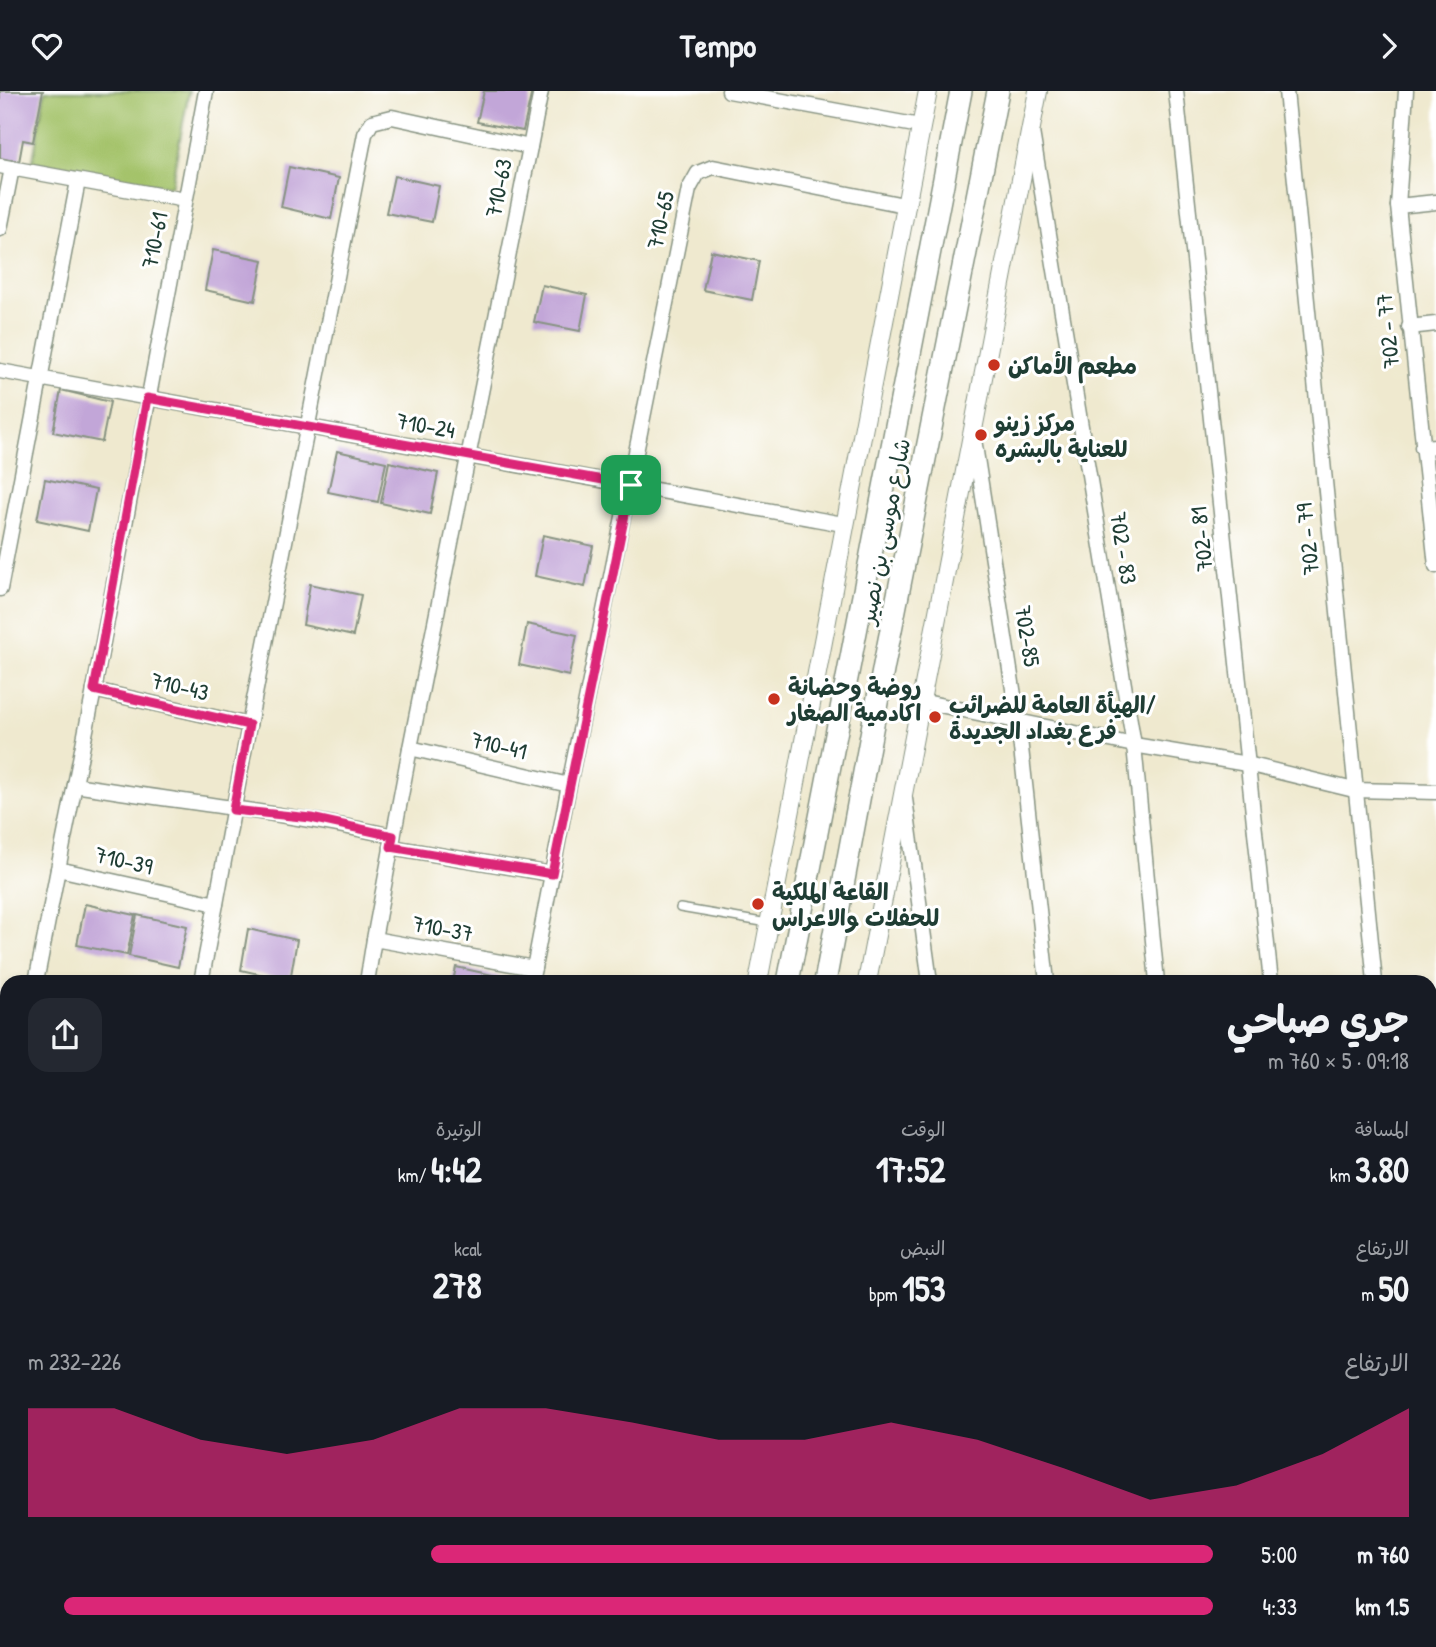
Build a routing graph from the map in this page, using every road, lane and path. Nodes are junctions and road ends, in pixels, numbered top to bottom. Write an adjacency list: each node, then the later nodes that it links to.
1 (206, 91): 16 (street, 710-61)
2 (541, 91): 13 (street)
3 (729, 91): 12 (street)
4 (928, 91): 12 (street)
5 (961, 91): 59 (main road, شارع موسى بن نصير)
6 (998, 91): 60 (main road, شارع موسى بن نصير)
7 (1038, 91): 11 (street)
8 (1176, 91): 40 (street, 702- 81)
9 (1286, 91): 43 (street, 702 - 79)
10 (1406, 91): 19 (street, 702 - 77)
11 (1031, 124): 26 (street); 38 (street, 702 - 83)
12 (920, 126): 18 (street)
13 (530, 147): 27 (street, 710-63); 29 (street, 710-63)
14 (6, 167): 15 (street); 20 (street)
15 (78, 180): 16 (street); 24 (street)
16 (185, 201): 25 (street, 710-61)
17 (1436, 202): 19 (street)
18 (904, 205): 30 (street, 710-65); 31 (street)
19 (1398, 206): 22 (street, 702 - 77)
20 (0, 229)
21 (1436, 324): 22 (street)
22 (1409, 327): 28 (street, 702 - 77)
23 (0, 371): 24 (street, 710-24)
24 (39, 378): 25 (street, 710-24); 33 (street)
25 (147, 398): 27 (street, 710-24); 34 (street)
26 (971, 423): 35 (street); 36 (street, 702-85)
27 (309, 427): 29 (street, 710-24); 37 (street)
28 (1429, 446): 32 (street, 702 - 77)
29 (467, 456): 30 (street, 710-24); 39 (street)
30 (631, 485): 31 (street, 710-24); 42 (street)
31 (843, 524): 52 (street)
32 (1436, 566)
33 (0, 589)
34 (94, 690): 37 (street, 710-43); 41 (street)
35 (920, 701): 36 (street); 45 (street)
36 (1018, 722): 38 (street); 63 (street, 702-85)
37 (249, 725): 46 (street)
38 (1134, 745): 40 (street); 64 (street, 702 - 83)
39 (410, 748): 42 (street, 710-41); 47 (street)
40 (1247, 764): 43 (street); 65 (street, 702- 81)
41 (75, 785): 46 (street); 48 (street)
42 (569, 785): 49 (street)
43 (1354, 790): 44 (street); 66 (street, 702 - 79)
44 (1436, 792)
45 (904, 793): 61 (street); 62 (street)
46 (233, 810): 47 (street); 50 (street)
47 (392, 841): 49 (street); 53 (street)
48 (58, 869): 50 (street, 710-39); 54 (street)
49 (552, 874): 57 (street)
50 (216, 904): 55 (street)
51 (680, 908): 52 (lane)
52 (769, 923): 58 (street)
53 (374, 939): 56 (street); 57 (street, 710-37)
54 (37, 975)
55 (202, 975)
56 (368, 975)
57 (533, 975)
58 (759, 975)
59 (789, 975)
60 (826, 975)
61 (868, 975)
62 (929, 975)
63 (1046, 975)
64 (1156, 975)
65 (1270, 975)
66 (1374, 975)

